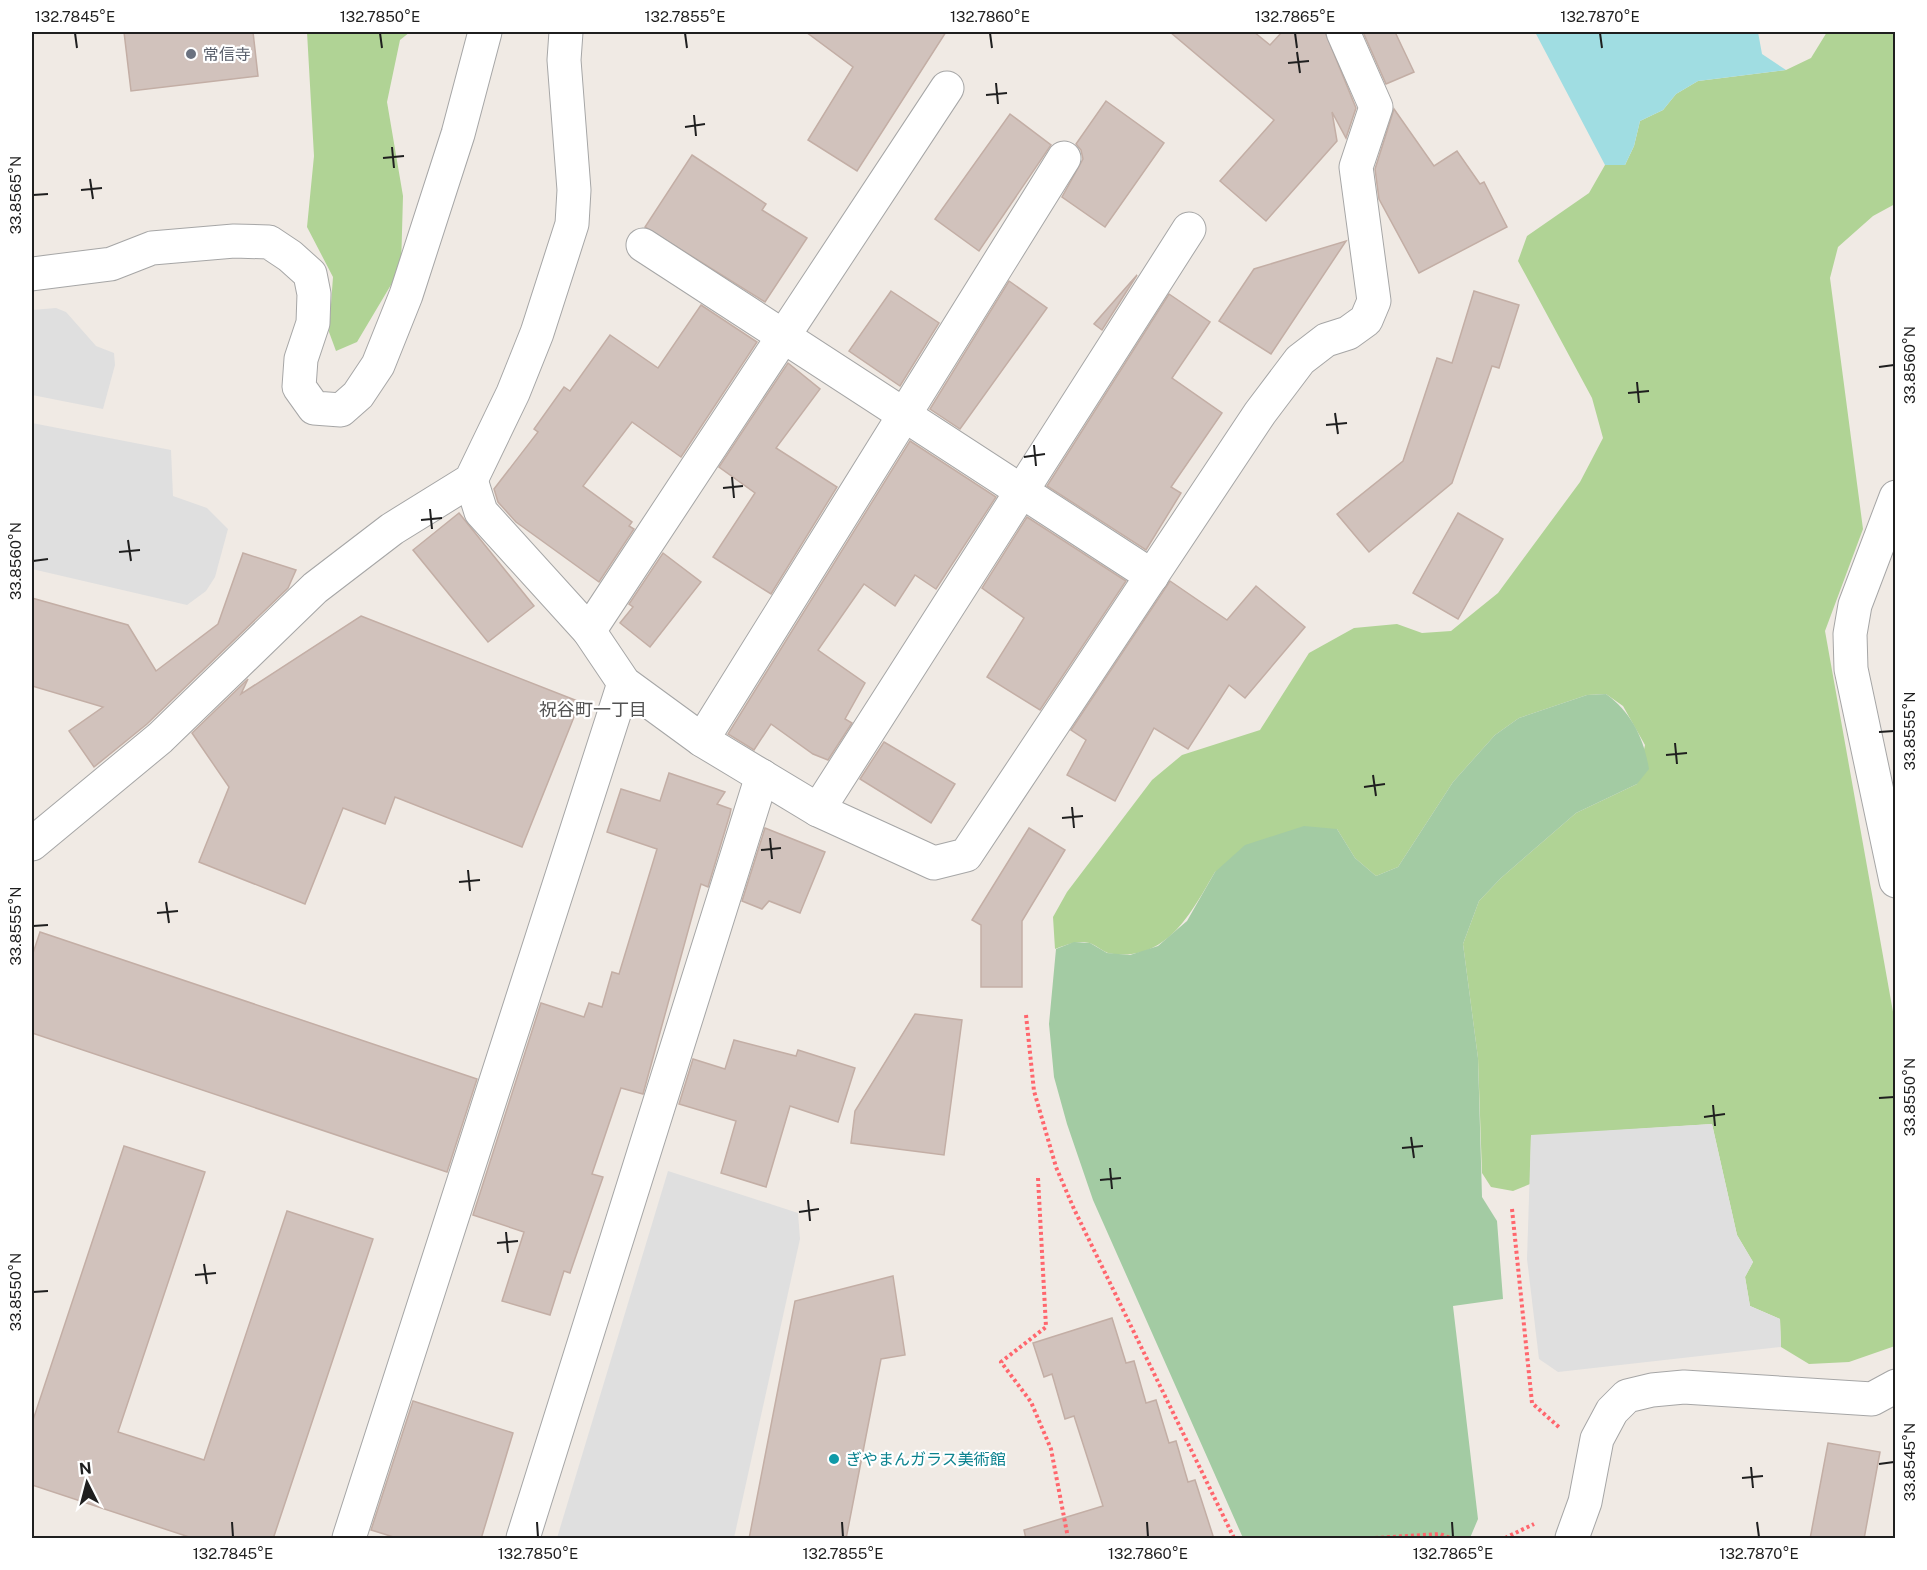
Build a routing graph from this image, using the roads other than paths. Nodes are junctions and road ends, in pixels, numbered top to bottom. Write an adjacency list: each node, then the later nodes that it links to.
1 (485, 32): 8 (street)
2 (566, 32): 11 (street)
3 (1343, 32): 14 (street)
4 (947, 88): 9 (street)
5 (1064, 158): 10 (street)
6 (1189, 229): 12 (street)
7 (643, 245): 9 (street)
8 (32, 274)
9 (784, 336): 10 (street); 15 (street)
10 (904, 415): 12 (street); 17 (street)
11 (471, 480): 15 (street); 20 (street)
12 (1021, 491): 14 (street); 19 (street)
13 (1896, 497): 21 (street)
14 (1152, 576): 19 (street)
15 (590, 631): 16 (street)
16 (624, 683): 17 (street); 23 (street)
17 (702, 740): 18 (street)
18 (762, 776): 19 (street); 24 (street)
19 (818, 810)
20 (32, 844)
21 (1896, 881)
22 (1888, 1396): 25 (street)
23 (349, 1539)
24 (524, 1539)
25 (1572, 1539)

